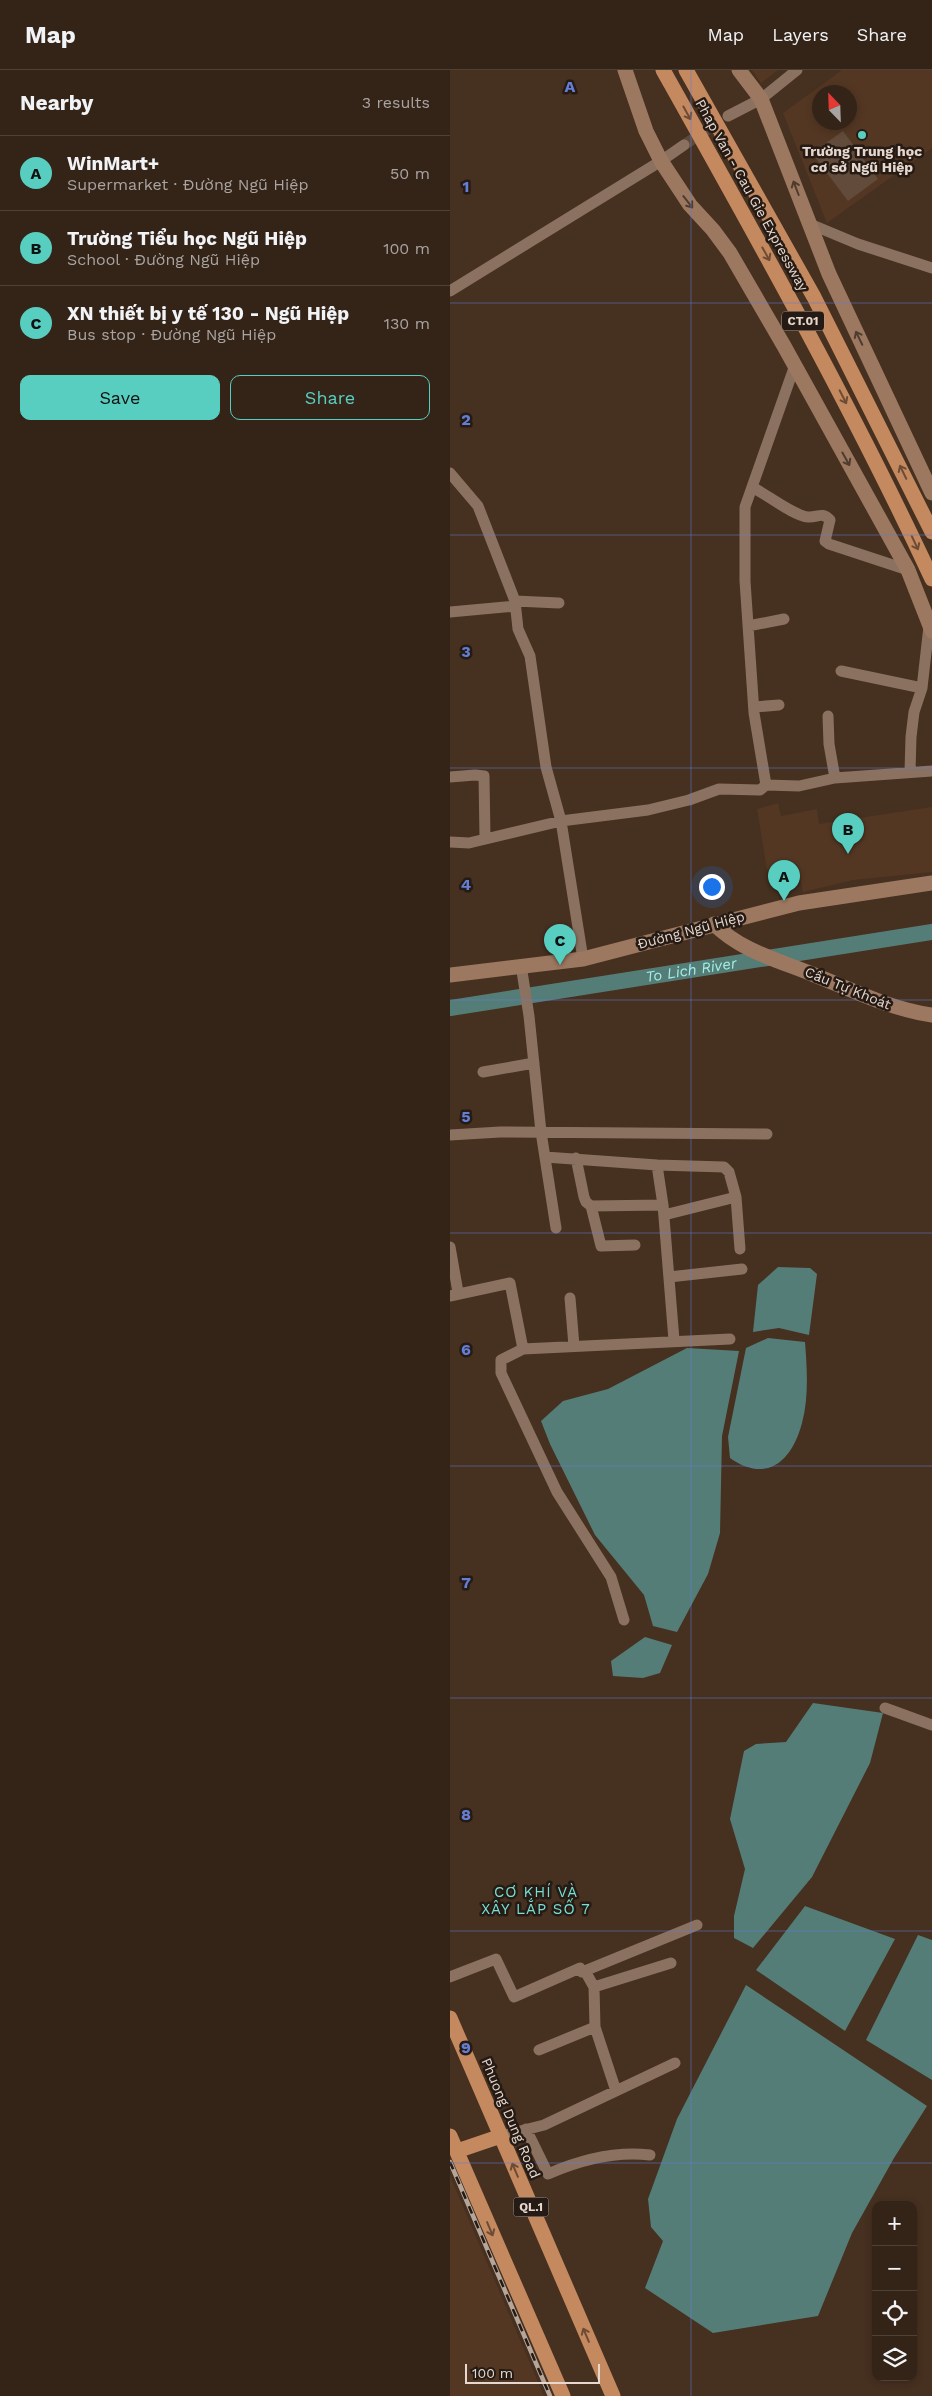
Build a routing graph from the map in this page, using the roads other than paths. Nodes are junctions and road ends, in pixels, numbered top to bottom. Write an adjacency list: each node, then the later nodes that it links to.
1 (625, 70): 9 (street)
2 (663, 70): 19 (highway, Phap Van - Cau Gie Expressway / CT.01, one-way to 19)
3 (686, 70): 17 (highway, Phap Van - Cau Gie Expressway / CT.01, one-way to 3)
4 (739, 70): 6 (street)
5 (797, 70): 6 (street)
6 (761, 98): 7 (street); 10 (street, one-way to 6)
7 (728, 116)
8 (684, 145): 9 (street)
9 (662, 161): 12 (street); 13 (street, one-way to 13)
10 (810, 224): 11 (street); 16 (street, one-way to 10)
11 (932, 268)
12 (450, 291)
13 (795, 365): 15 (street); 18 (street, one-way to 18)
14 (451, 475): 21 (street)
15 (752, 487): 18 (street); 24 (street)
16 (932, 493)
17 (932, 532)
18 (908, 570): 25 (street)
19 (932, 579)
20 (559, 602): 21 (street)
21 (516, 604): 22 (street); 36 (street)
22 (450, 612)
23 (784, 619): 24 (street)
24 (748, 626): 29 (street)
25 (931, 629): 27 (street)
26 (841, 671): 27 (street)
27 (922, 688): 32 (street)
28 (779, 705): 29 (street)
29 (754, 707): 35 (street)
30 (828, 716): 34 (street)
31 (932, 771): 32 (street)
32 (910, 772): 34 (street)
33 (450, 777): 37 (street)
34 (835, 778): 35 (street)
35 (766, 785): 36 (street)
36 (561, 821): 37 (street); 41 (street)
37 (485, 838): 38 (street)
38 (450, 842)
39 (932, 883): 40 (street, Đường Ngũ Hiệp)
40 (714, 924): 41 (street, Đường Ngũ Hiệp); 44 (street, Cầu Tự Khoát)
41 (583, 959): 42 (street, Đường Ngũ Hiệp)
42 (522, 971): 43 (street, Đường Ngũ Hiệp); 45 (street)
43 (450, 975)
44 (932, 1015)
45 (534, 1063): 46 (street); 47 (street)
46 (483, 1072)
47 (541, 1132): 48 (street); 49 (street); 50 (street)
48 (767, 1134)
49 (450, 1135)
50 (545, 1157): 51 (street); 56 (street)
51 (576, 1158): 52 (street); 54 (street)
52 (656, 1165): 53 (street); 55 (street)
53 (736, 1197): 55 (street); 59 (street)
54 (591, 1206): 55 (street); 57 (street)
55 (663, 1210): 61 (street)
56 (556, 1228)
57 (635, 1245)
58 (450, 1247): 62 (street)
59 (740, 1249)
60 (742, 1269): 61 (street)
61 (669, 1277): 65 (street)
62 (454, 1294): 67 (street)
63 (570, 1298): 66 (street)
64 (730, 1339): 65 (street)
65 (674, 1340): 66 (street)
66 (574, 1346): 67 (street)
67 (523, 1349): 68 (street)
68 (624, 1620)
69 (885, 1708): 70 (street)
70 (932, 1725)
71 (697, 1925): 73 (street)
72 (671, 1963): 75 (street)
73 (585, 1971): 74 (street); 75 (street)
74 (450, 1977)
75 (594, 1986): 77 (street)
76 (450, 2018): 83 (highway, Phuong Dung Road / QL.1)
77 (596, 2027): 78 (street); 80 (street)
78 (539, 2050)
79 (675, 2063): 80 (street)
80 (616, 2091): 81 (street)
81 (526, 2129): 83 (street); 85 (street)
82 (450, 2136): 84 (highway)
83 (501, 2136): 84 (highway); 87 (highway, Phuong Dung Road / QL.1, one-way to 83)
84 (457, 2151): 86 (highway, one-way to 86)
85 (650, 2155)
86 (563, 2396)
87 (612, 2396)

